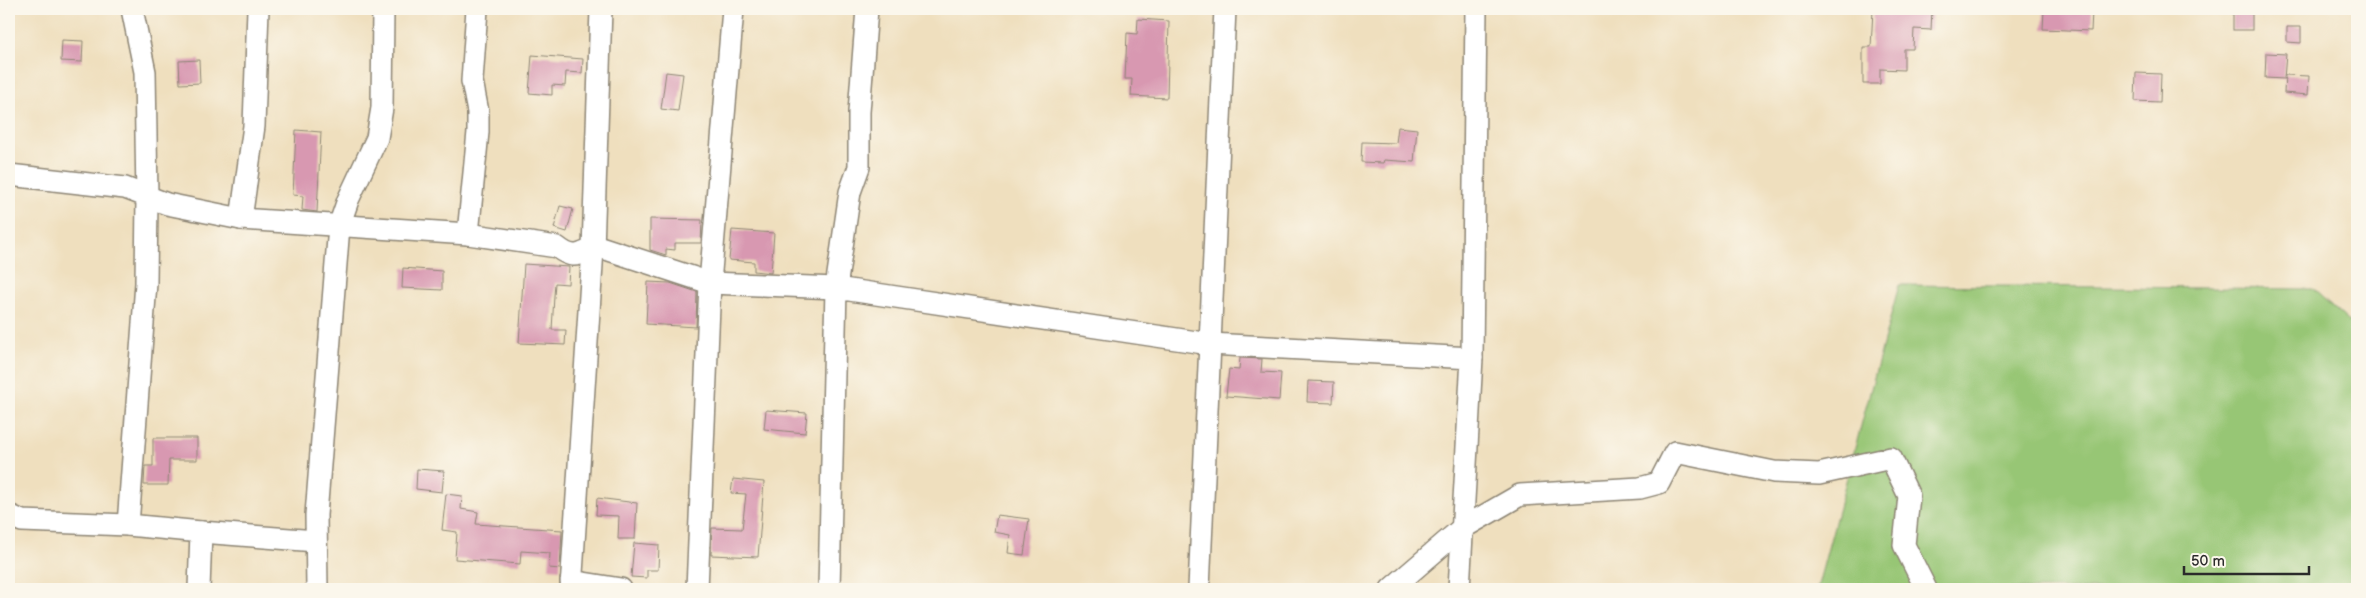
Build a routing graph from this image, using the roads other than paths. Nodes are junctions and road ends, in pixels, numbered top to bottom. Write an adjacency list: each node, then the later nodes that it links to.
1 (132, 9): 11 (street)
2 (258, 9): 12 (street)
3 (383, 9): 13 (street)
4 (476, 9): 14 (street)
5 (602, 9): 15 (street)
6 (733, 9): 16 (street)
7 (868, 9): 17 (street)
8 (1224, 9): 18 (street)
9 (1476, 9): 19 (street)
10 (9, 175): 11 (street)
11 (147, 198): 12 (street); 21 (street)
12 (241, 219): 13 (street)
13 (339, 226): 14 (street); 24 (street)
14 (468, 234): 15 (street)
15 (593, 249): 16 (street); 25 (street)
16 (710, 283): 17 (street); 29 (street)
17 (836, 288): 18 (street); 30 (street)
18 (1210, 344): 19 (street); 31 (street)
19 (1472, 358): 22 (street)
20 (9, 516): 21 (street)
21 (128, 525): 23 (street)
22 (1461, 529): 32 (street); 33 (street); 34 (street)
23 (201, 532): 24 (street); 26 (street)
24 (316, 542): 27 (street)
25 (571, 585): 28 (street)
26 (198, 589)
27 (317, 589)
28 (620, 589)
29 (697, 589)
30 (829, 589)
31 (1199, 589)
32 (1391, 589)
33 (1459, 589)
34 (1926, 589)

